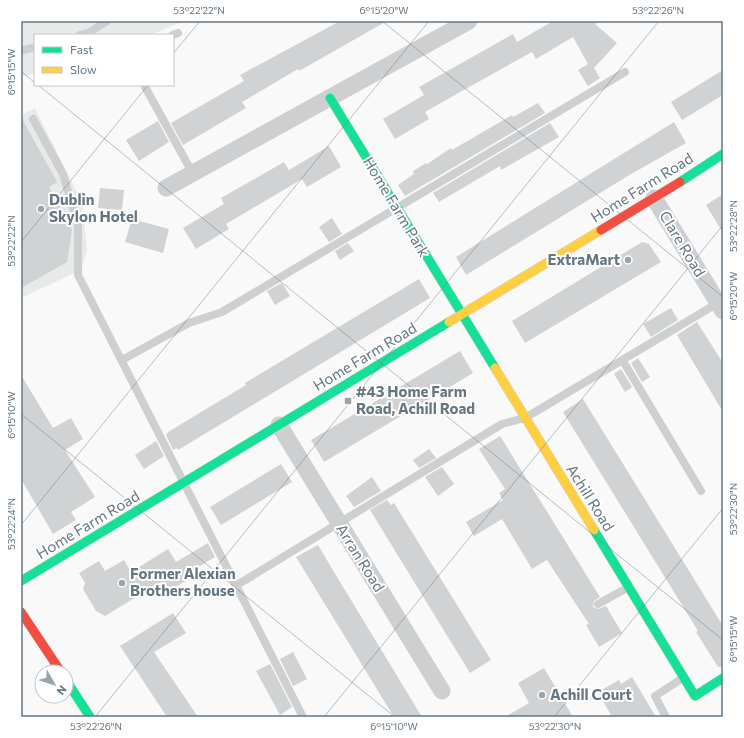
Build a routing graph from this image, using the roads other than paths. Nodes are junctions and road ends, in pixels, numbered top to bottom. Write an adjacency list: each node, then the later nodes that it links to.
1 (106, 21): 3 (lane)
2 (469, 21): 8 (street)
3 (83, 34)
4 (34, 47): 5 (lane)
5 (21, 51)
6 (625, 72): 14 (lane)
7 (145, 86): 11 (lane)
8 (330, 98): 11 (street); 14 (street, Home Farm Park)
9 (33, 119): 17 (lane)
10 (723, 154): 13 (street, Home Farm Road)
11 (193, 174): 12 (street)
12 (166, 188)
13 (654, 198): 15 (street, Clare Road); 16 (street, Home Farm Road)
14 (396, 207): 16 (street, Home Farm Park); 17 (lane)
15 (721, 307): 18 (lane)
16 (461, 315): 19 (street, Achill Road); 20 (street, Home Farm Road)
17 (122, 360): 21 (lane)
18 (623, 361): 19 (lane); 22 (lane)
19 (525, 418): 23 (lane); 26 (street, Achill Road)
20 (279, 425): 21 (street, Home Farm Road); 23 (street, Arran Road)
21 (183, 483): 24 (street, Home Farm Road); 25 (lane)
22 (700, 491)
23 (339, 524): 25 (lane); 32 (street, Arran Road)
24 (21, 582)
25 (237, 585): 35 (lane)
26 (628, 588): 27 (lane); 30 (street, Achill Road)
27 (598, 604)
28 (21, 612): 29 (street)
29 (56, 664)
30 (684, 678): 31 (street, Achill Road); 36 (lane)
31 (723, 678)
32 (442, 691)
33 (74, 692): 34 (street)
34 (90, 717)
35 (303, 717)
36 (666, 717)

